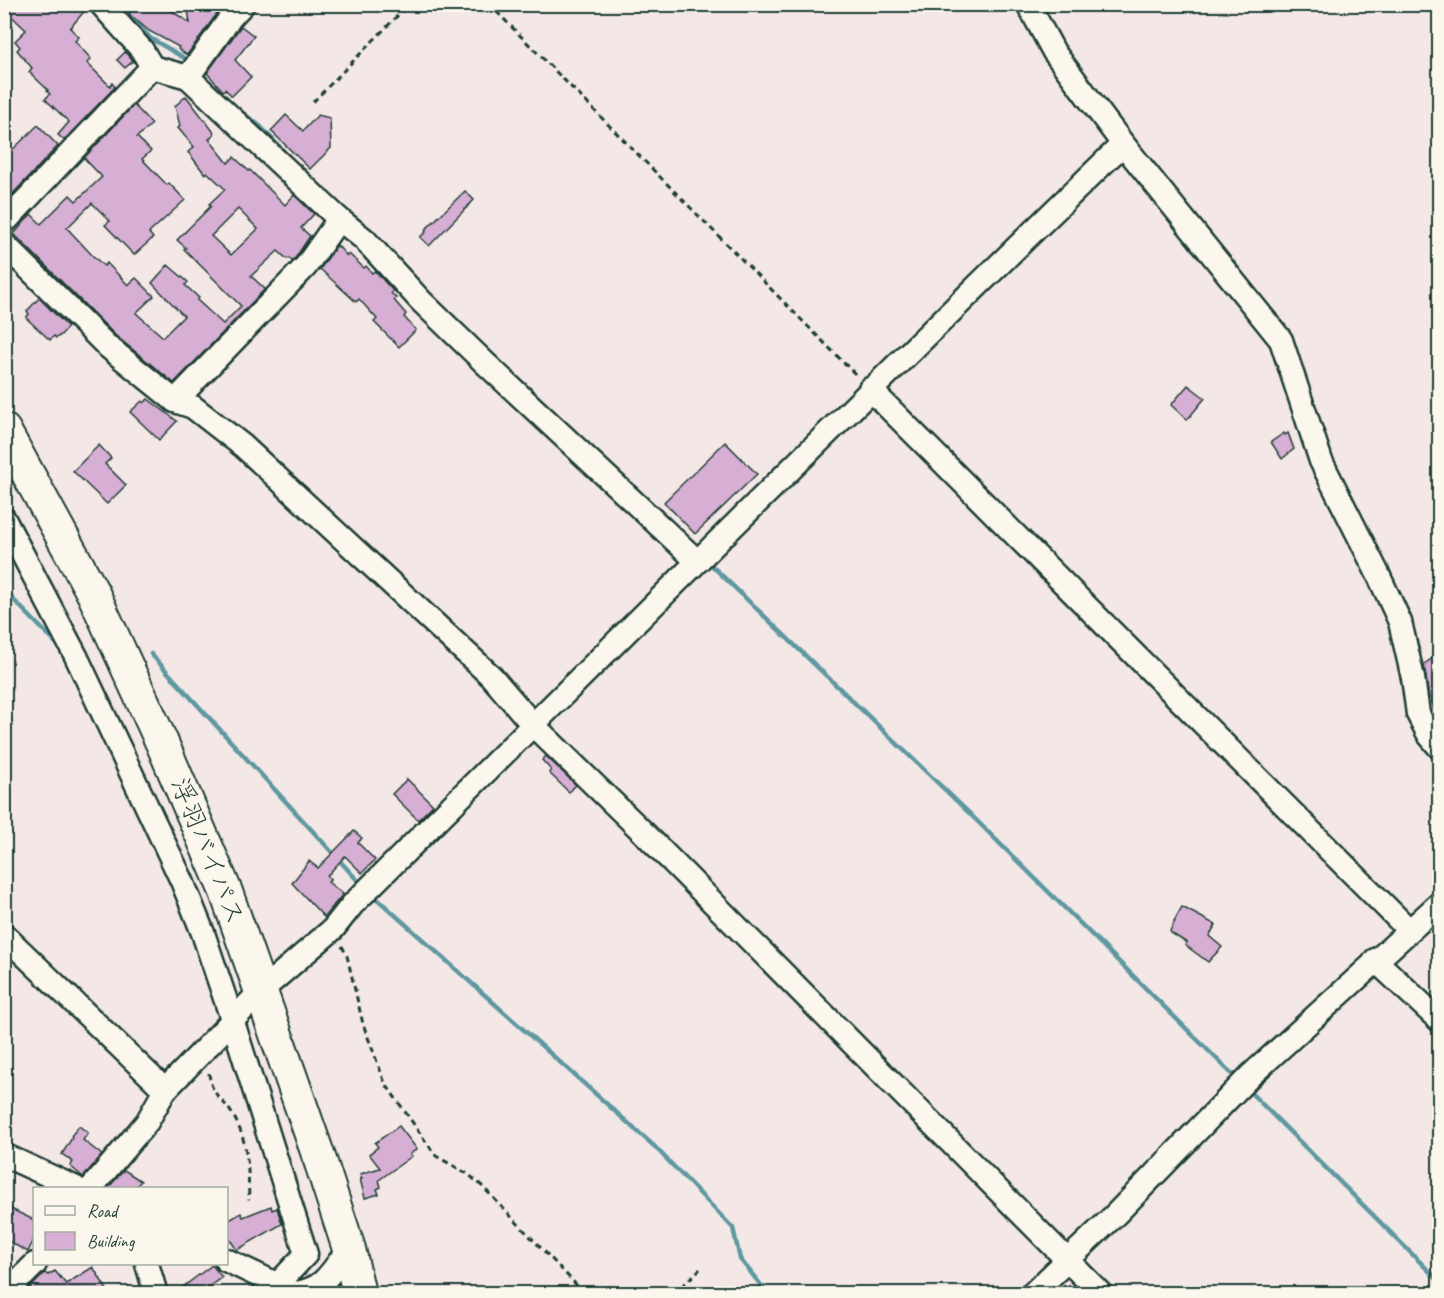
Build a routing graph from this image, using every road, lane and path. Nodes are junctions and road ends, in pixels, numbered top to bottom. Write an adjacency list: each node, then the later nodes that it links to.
1 (101, 4): 6 (street)
2 (243, 4): 7 (street)
3 (409, 4): 8 (path)
4 (489, 4): 13 (path)
5 (1028, 4): 9 (street)
6 (152, 67): 7 (street); 11 (street)
7 (194, 68): 10 (street)
8 (313, 102)
9 (1123, 144): 13 (street); 19 (street)
10 (339, 219): 14 (street); 17 (street)
11 (4, 223)
12 (4, 244): 14 (street)
13 (870, 389): 17 (street); 22 (street)
14 (175, 401): 18 (street)
15 (4, 430): 25 (highway, 浮羽バイパス)
16 (4, 519): 26 (street)
17 (697, 561): 18 (street)
18 (533, 725): 21 (street); 35 (street)
19 (1440, 747)
20 (1440, 903): 22 (street)
21 (333, 928): 25 (street); 44 (path)
22 (1409, 930): 24 (street)
23 (4, 935): 29 (street)
24 (1375, 960): 27 (street); 35 (street)
25 (262, 990): 26 (street); 34 (highway, 浮羽バイパス)
26 (232, 1019): 28 (street); 40 (street)
27 (1440, 1021)
28 (202, 1051): 29 (street); 33 (path)
29 (165, 1090): 32 (street)
30 (4, 1155): 31 (street)
31 (73, 1187)
32 (93, 1187)
33 (249, 1200)
34 (349, 1249): 40 (street); 43 (highway, 浮羽バイパス)
35 (1067, 1260): 46 (street); 47 (street)
36 (228, 1261): 40 (street)
37 (33, 1265): 41 (street)
38 (148, 1265): 42 (street)
39 (700, 1269): 45 (path)
40 (290, 1290)
41 (5, 1293)
42 (156, 1293)
43 (359, 1293)
44 (585, 1293)
45 (674, 1293)
46 (1032, 1293)
47 (1101, 1293)

